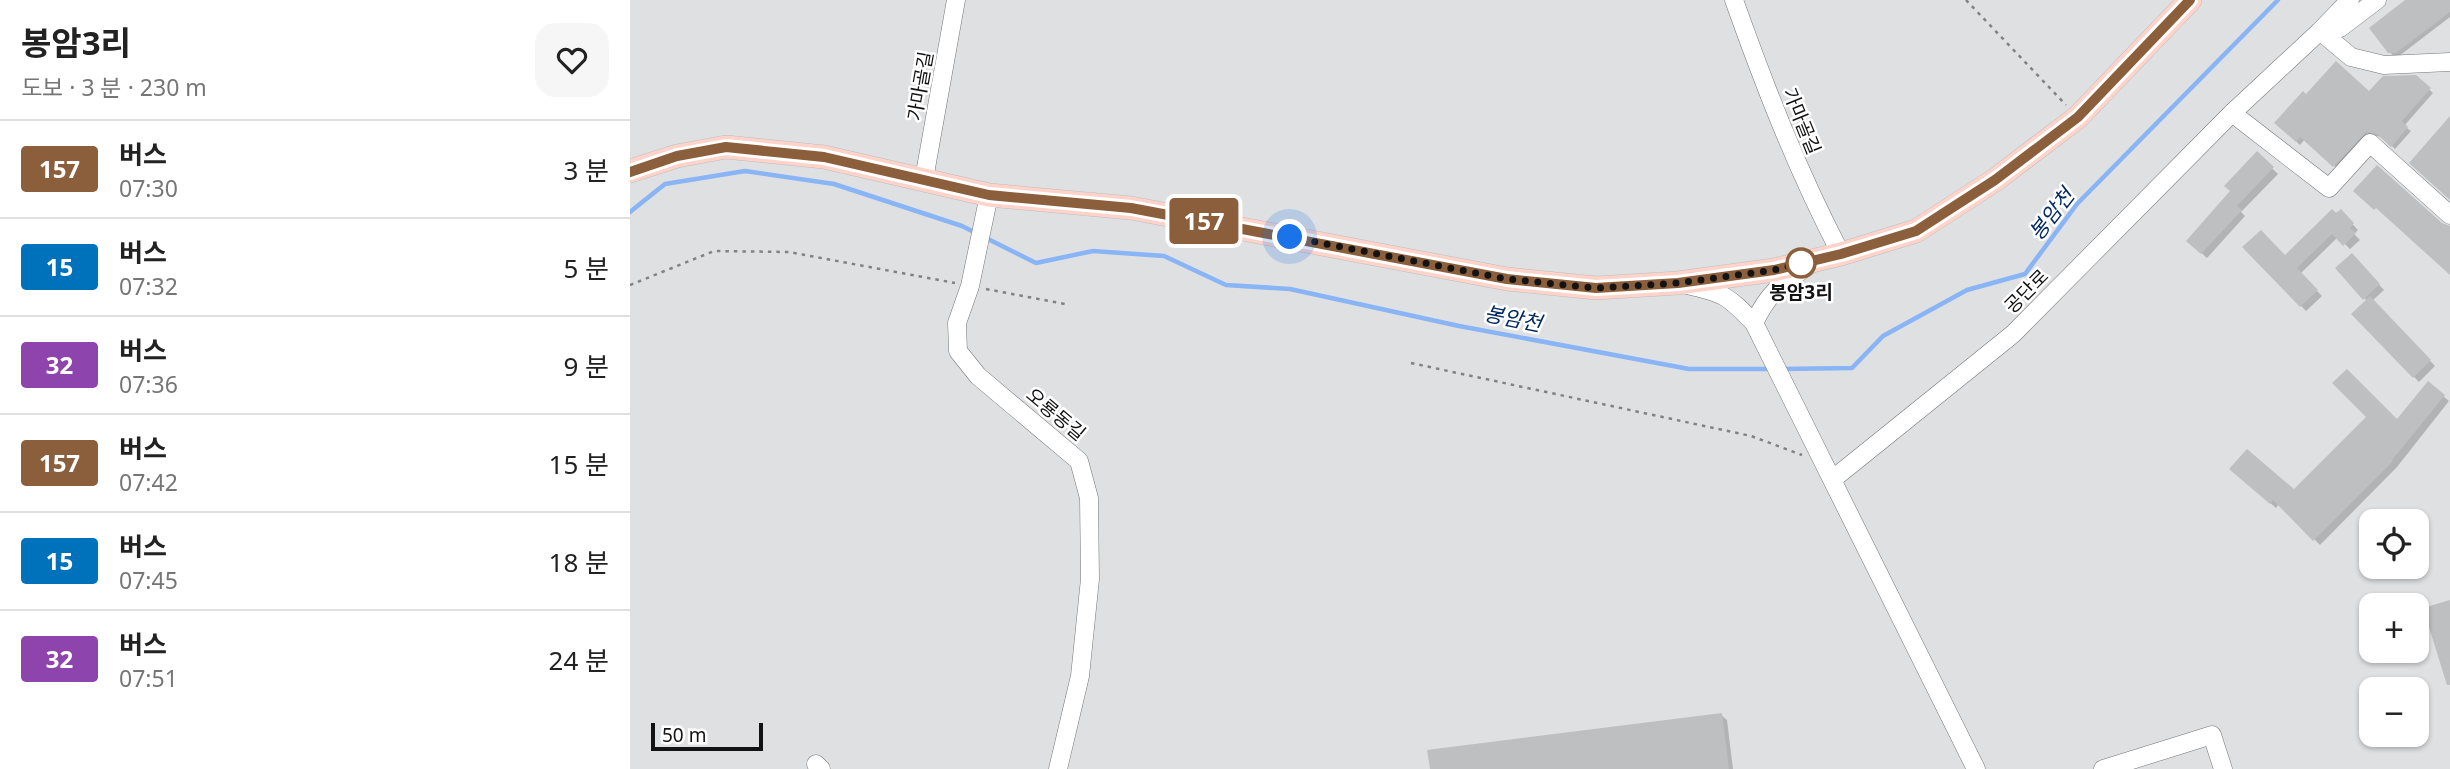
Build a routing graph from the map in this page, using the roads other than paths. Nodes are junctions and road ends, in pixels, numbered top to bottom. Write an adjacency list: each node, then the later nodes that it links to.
1 (956, 0): 10 (street, 가마골길)
2 (1734, 0): 13 (street, 가마골길)
3 (2190, 0): 13 (main road)
4 (2350, 0): 6 (street, 공단로)
5 (2377, 0): 6 (street)
6 (2320, 31): 7 (street); 8 (street, 공단로)
7 (2450, 62)
8 (2232, 113): 12 (street); 17 (street, 공단로)
9 (630, 172): 10 (main road)
10 (925, 173): 11 (main road)
11 (987, 205): 15 (main road); 18 (street, 오룡동길)
12 (2450, 215)
13 (1841, 254): 14 (main road)
14 (1818, 259): 15 (main road); 16 (street)
15 (1678, 283): 16 (street)
16 (1755, 327): 17 (street)
17 (1830, 473): 19 (street)
18 (1058, 769)
19 (1976, 769)
20 (2103, 769): 21 (street)
21 (2223, 769)

